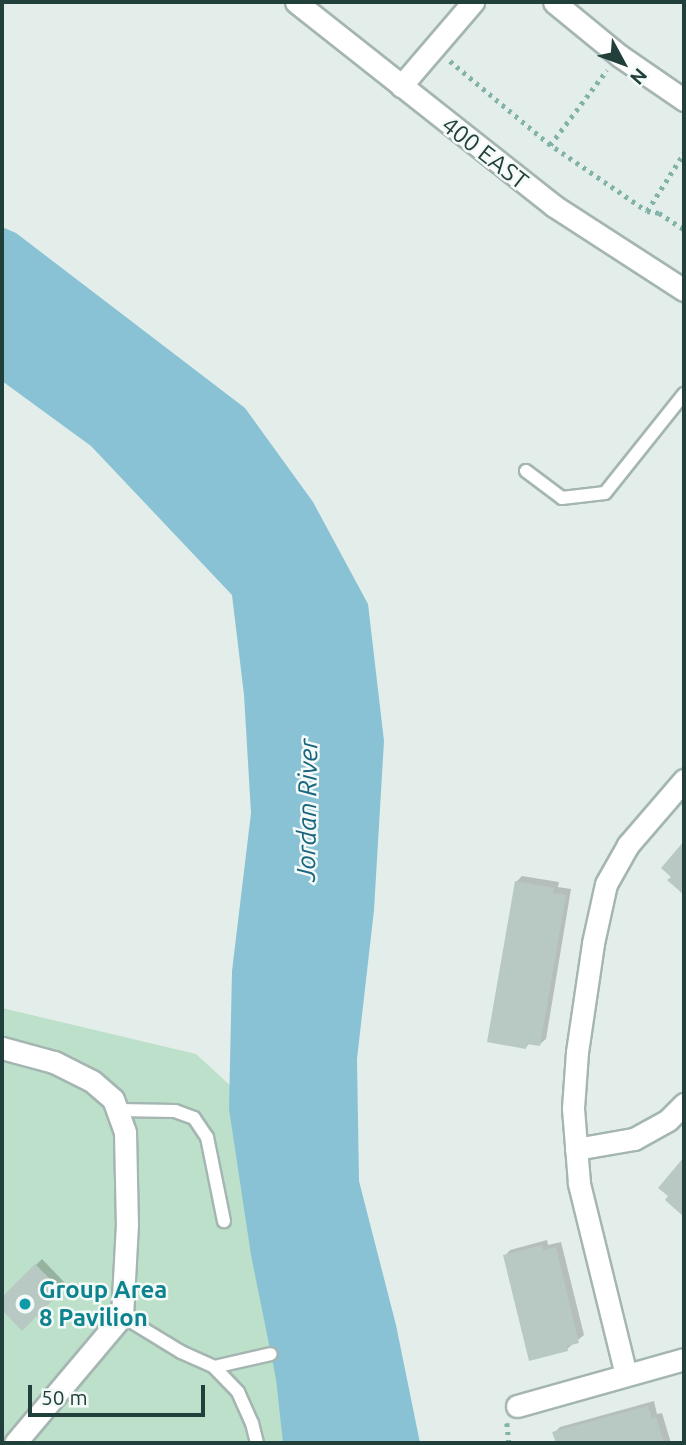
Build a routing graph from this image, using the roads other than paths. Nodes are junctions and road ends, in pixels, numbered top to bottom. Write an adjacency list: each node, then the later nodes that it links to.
1 (296, 2): 4 (street, 400 EAST)
2 (472, 2): 4 (street)
3 (554, 2): 5 (street)
4 (401, 86): 6 (street, 400 EAST)
5 (684, 100)
6 (684, 290)
7 (684, 394): 8 (lane)
8 (526, 471)
9 (684, 780): 13 (street)
10 (2, 1048): 12 (street)
11 (684, 1104): 13 (street)
12 (117, 1110): 14 (lane); 15 (street)
13 (576, 1149): 19 (street)
14 (224, 1221)
15 (122, 1315): 18 (lane); 21 (street)
16 (271, 1354): 18 (lane)
17 (684, 1359): 19 (street)
18 (214, 1367): 22 (lane)
19 (626, 1375): 20 (street)
20 (517, 1406)
21 (15, 1443)
22 (257, 1443)

